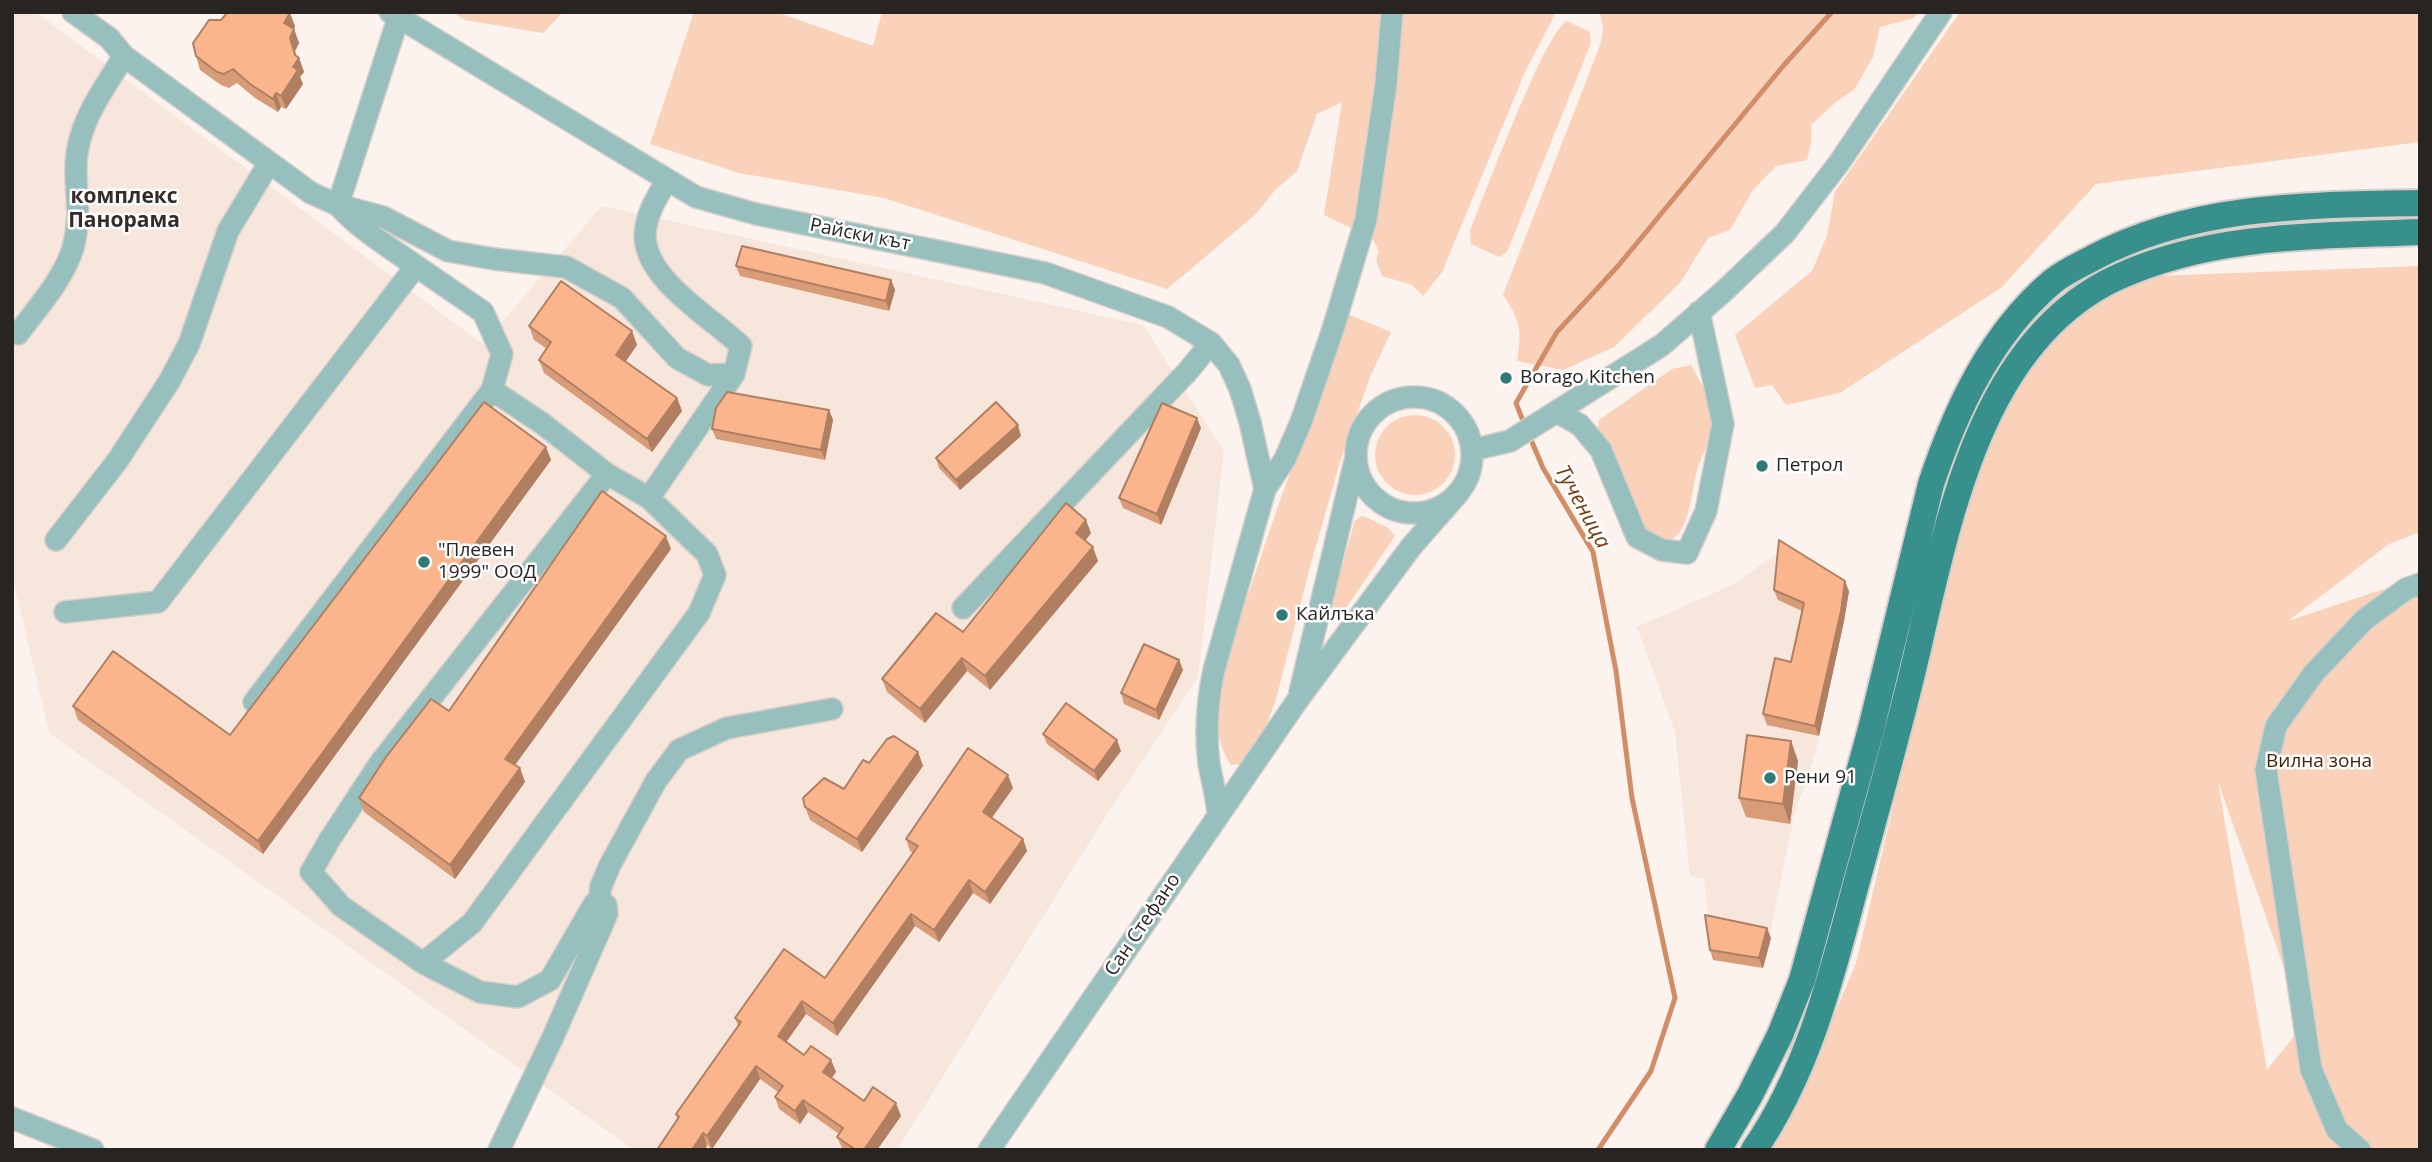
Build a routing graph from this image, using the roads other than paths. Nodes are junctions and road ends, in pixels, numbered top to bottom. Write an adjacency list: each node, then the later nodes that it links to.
1 (73, 12): 5 (street)
2 (1392, 12): 21 (street)
3 (1941, 12): 12 (street)
4 (394, 15): 7 (street, Райски кът); 9 (street)
5 (124, 56): 6 (street); 13 (street)
6 (269, 163): 9 (street); 24 (street)
7 (667, 180): 14 (street, Райски кът); 15 (street)
8 (2420, 203): 39 (main road)
9 (338, 205): 11 (street); 15 (street)
10 (2420, 232): 40 (main road)
11 (416, 266): 16 (street); 27 (street)
12 (1699, 313): 17 (street); 17 (street)
13 (18, 334)
14 (1210, 343): 21 (street, Райски кът); 26 (street)
15 (734, 374): 23 (street)
16 (492, 390): 20 (street); 29 (street)
17 (1557, 412): 18 (street)
18 (1472, 450): 19 (street); 22 (street)
19 (1355, 460): 22 (street); 28 (street, Сан Стефано)
20 (607, 474): 23 (street); 33 (street)
21 (1265, 489): 31 (street)
22 (1460, 491): 28 (street, Сан Стефано)
23 (649, 498): 33 (street)
24 (56, 540)
25 (2420, 584): 41 (street)
26 (963, 608)
27 (65, 612)
28 (1297, 701): 31 (street, Сан Стефано)
29 (254, 702)
30 (832, 709): 32 (street)
31 (1218, 814): 38 (street, Сан Стефано)
32 (599, 901): 33 (street); 37 (street)
33 (423, 963)
34 (12, 1118): 35 (street)
35 (58, 1144): 36 (street)
36 (93, 1150)
37 (499, 1150)
38 (989, 1150)
39 (1718, 1150)
40 (1754, 1150)
41 (2360, 1150)

